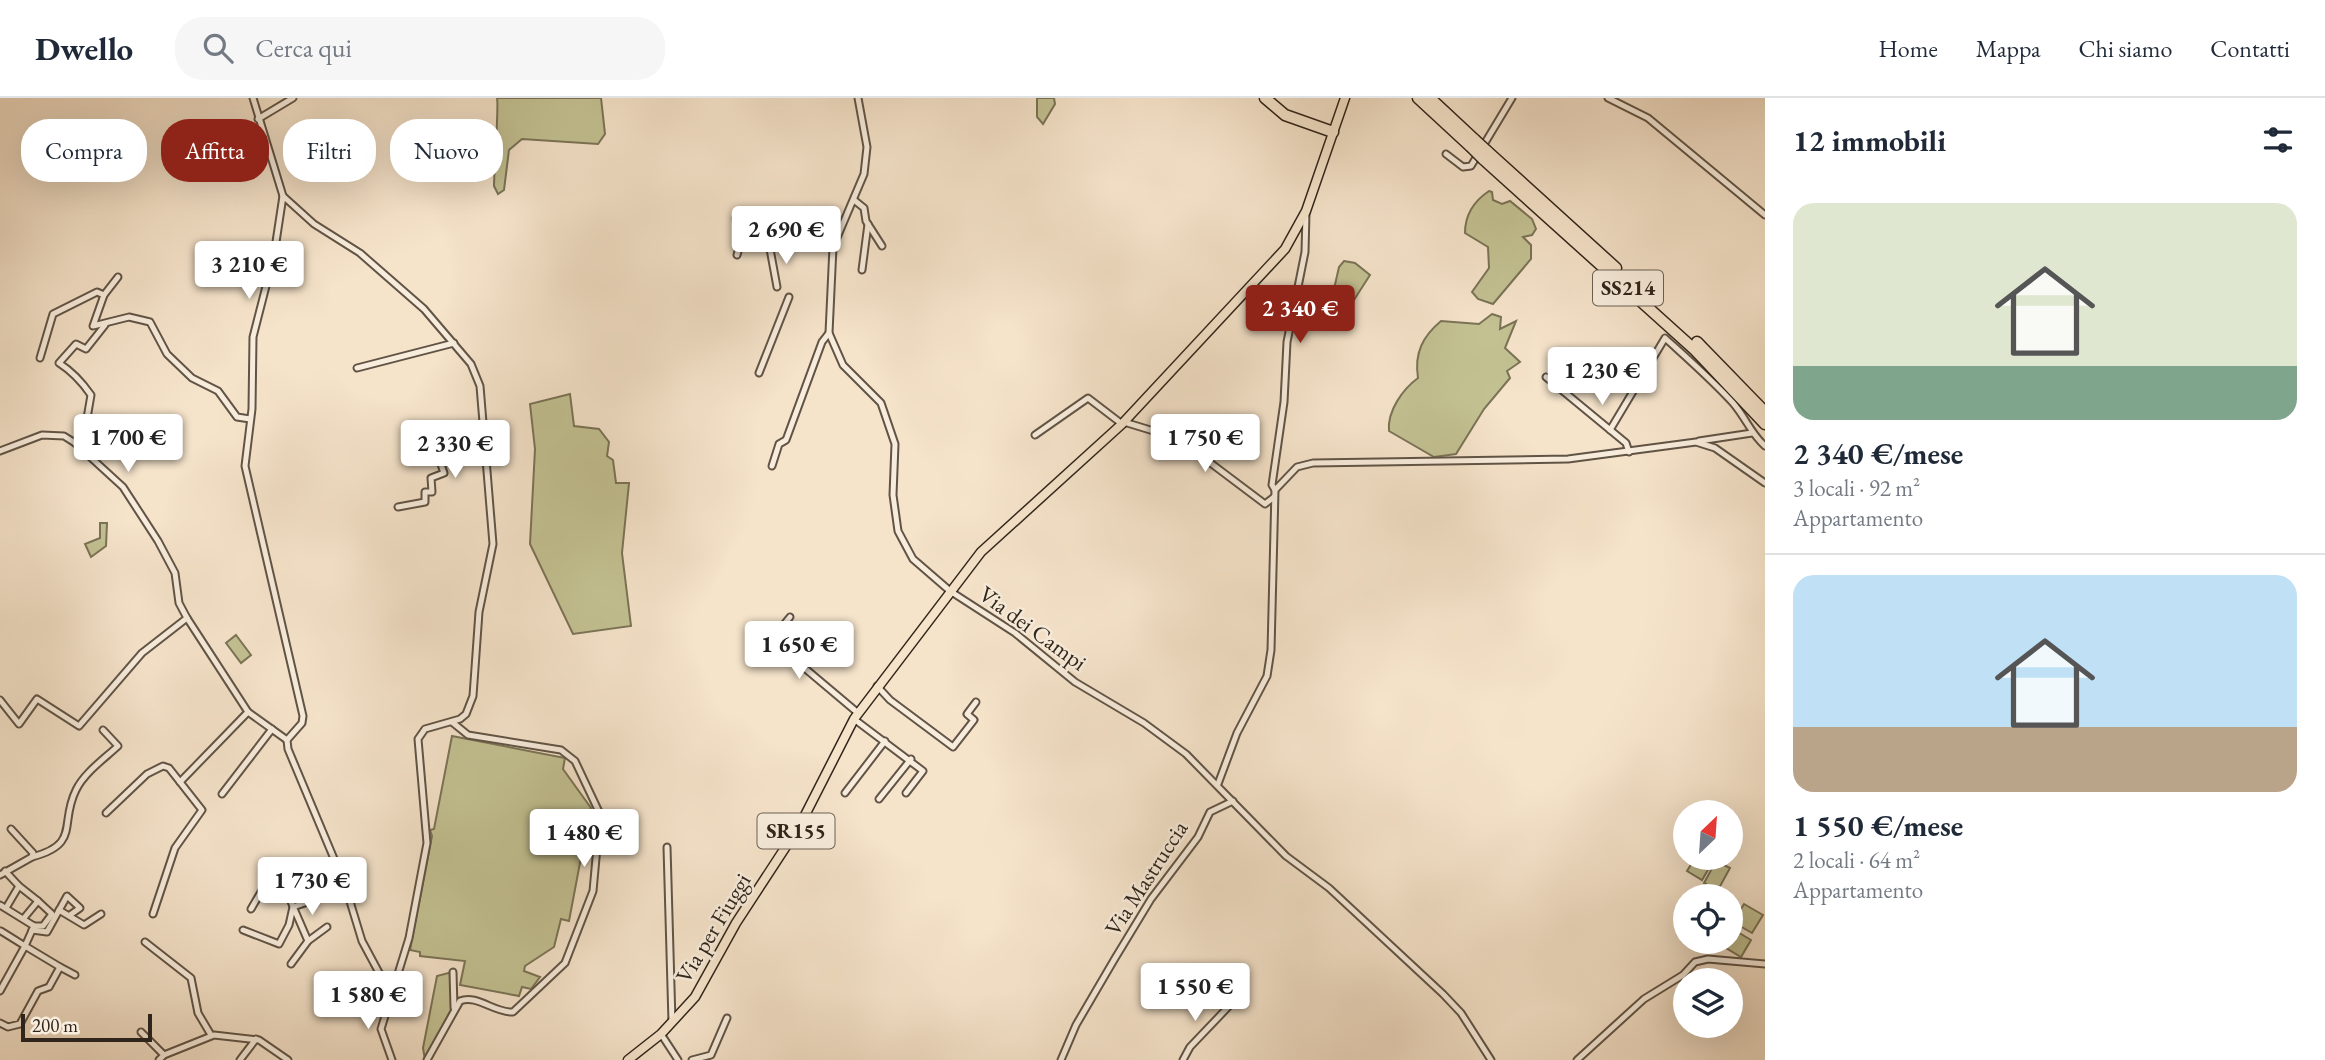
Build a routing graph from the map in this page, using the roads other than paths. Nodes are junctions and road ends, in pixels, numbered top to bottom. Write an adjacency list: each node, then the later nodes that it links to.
1 (253, 98): 10 (street)
2 (293, 98): 10 (street)
3 (859, 98): 17 (street, Via dei Campi)
4 (1265, 98): 11 (highway)
5 (1345, 98): 11 (main road, SR155)
6 (1418, 98): 12 (highway, SS214)
7 (1430, 98): 12 (highway, SS214)
8 (1512, 98): 14 (street)
9 (1608, 98): 19 (street)
10 (258, 119)
11 (1333, 132): 18 (main road, SR155)
12 (1473, 144): 15 (highway, SS214, bridge)
13 (269, 153): 16 (street)
14 (1446, 154)
15 (1485, 155): 37 (highway, SS214); 40 (highway, SS214)
16 (283, 196): 32 (street); 38 (street)
17 (854, 200): 21 (street); 31 (street, Via dei Campi)
18 (1306, 211): 39 (main road, SR155); 52 (street)
19 (1765, 215)
20 (736, 218): 24 (street)
21 (868, 223): 22 (street); 25 (street)
22 (882, 246)
23 (770, 249): 27 (street)
24 (737, 255)
25 (862, 270)
26 (118, 276): 28 (street)
27 (776, 287)
28 (104, 295): 30 (street); 33 (street)
29 (789, 297): 35 (street)
30 (105, 325): 38 (street); 46 (street)
31 (829, 333): 50 (street); 54 (street, Via dei Campi)
32 (454, 343): 34 (street); 41 (street)
33 (40, 358)
34 (357, 369)
35 (759, 373)
36 (1546, 377): 42 (street)
37 (1765, 412)
38 (250, 419): 69 (street)
39 (1123, 423): 44 (street); 52 (street); 54 (main road, SR155)
40 (1765, 424)
41 (482, 425): 53 (street); 63 (street)
42 (1610, 430): 43 (street); 49 (street)
43 (1752, 433): 45 (street); 47 (street)
44 (1035, 435)
45 (1696, 442): 49 (street); 51 (street)
46 (75, 443): 48 (street); 56 (street)
47 (1765, 446)
48 (0, 451)
49 (1629, 452): 52 (street)
50 (772, 466)
51 (1765, 483)
52 (1275, 493): 73 (street)
53 (398, 507)
54 (950, 590): 59 (main road, Via per Fiuggi / SR155); 73 (street, Via dei Campi)
55 (790, 617): 58 (street)
56 (187, 618): 60 (street); 62 (street)
57 (757, 628): 58 (street)
58 (771, 640): 64 (street)
59 (877, 686): 61 (street); 64 (main road, Via per Fiuggi / SR155)
60 (0, 700)
61 (976, 702)
62 (248, 712): 68 (street); 72 (street)
63 (464, 716): 65 (street); 66 (street)
64 (856, 716): 70 (street); 115 (main road, Via per Fiuggi / SR155)
65 (452, 722): 66 (street); 111 (street)
66 (460, 727): 112 (street)
67 (103, 730): 82 (street)
68 (272, 730): 69 (street); 76 (street)
69 (287, 740): 84 (street)
70 (885, 741): 71 (street); 74 (street)
71 (911, 759): 75 (street); 77 (street)
72 (180, 782): 79 (street); 94 (street)
73 (1218, 784): 78 (street, Via dei Campi)
74 (845, 793)
75 (906, 793)
76 (222, 794)
77 (879, 799)
78 (1233, 801): 129 (street, Via Mastruccia); 131 (street, Via dei Campi)
79 (106, 813)
80 (11, 829): 82 (street)
81 (667, 847): 115 (street)
82 (32, 858): 83 (street)
83 (3, 873): 86 (street)
84 (341, 874): 85 (street); 87 (street)
85 (287, 885): 90 (street); 91 (street)
86 (19, 886): 88 (street); 89 (street)
87 (346, 888): 90 (street); 111 (street)
88 (38, 901): 96 (street); 98 (street)
89 (3, 907): 96 (street)
90 (293, 907): 99 (street); 101 (street)
91 (251, 909)
92 (59, 910): 95 (street); 95 (street); 98 (street)
93 (101, 914): 95 (street)
94 (153, 914)
95 (70, 915)
96 (24, 918): 98 (street)
97 (327, 927): 101 (street)
98 (33, 928): 103 (street)
99 (243, 930)
100 (1, 931): 103 (street)
101 (308, 941): 104 (street)
102 (145, 942): 118 (street)
103 (24, 946): 106 (street); 109 (street)
104 (292, 964)
105 (1765, 964): 132 (street)
106 (60, 967): 108 (street); 114 (street)
107 (453, 972): 112 (street)
108 (75, 975)
109 (0, 991)
110 (1231, 1004): 130 (street)
111 (387, 1006): 125 (street)
112 (453, 1008): 126 (street)
113 (727, 1018): 128 (street)
114 (0, 1023)
115 (672, 1024): 117 (main road, Via per Fiuggi / SR155)
116 (141, 1032): 120 (street)
117 (662, 1034): 121 (main road, Via per Fiuggi / SR155); 127 (street)
118 (211, 1035): 119 (street); 120 (street)
119 (256, 1038): 123 (street); 124 (street)
120 (164, 1055): 122 (street)
121 (633, 1058)
122 (159, 1060)
123 (240, 1060)
124 (288, 1060)
125 (392, 1060)
126 (427, 1060)
127 (678, 1060)
128 (692, 1060)
129 (1061, 1060)
130 (1183, 1060)
131 (1491, 1060)
132 (1577, 1060)

